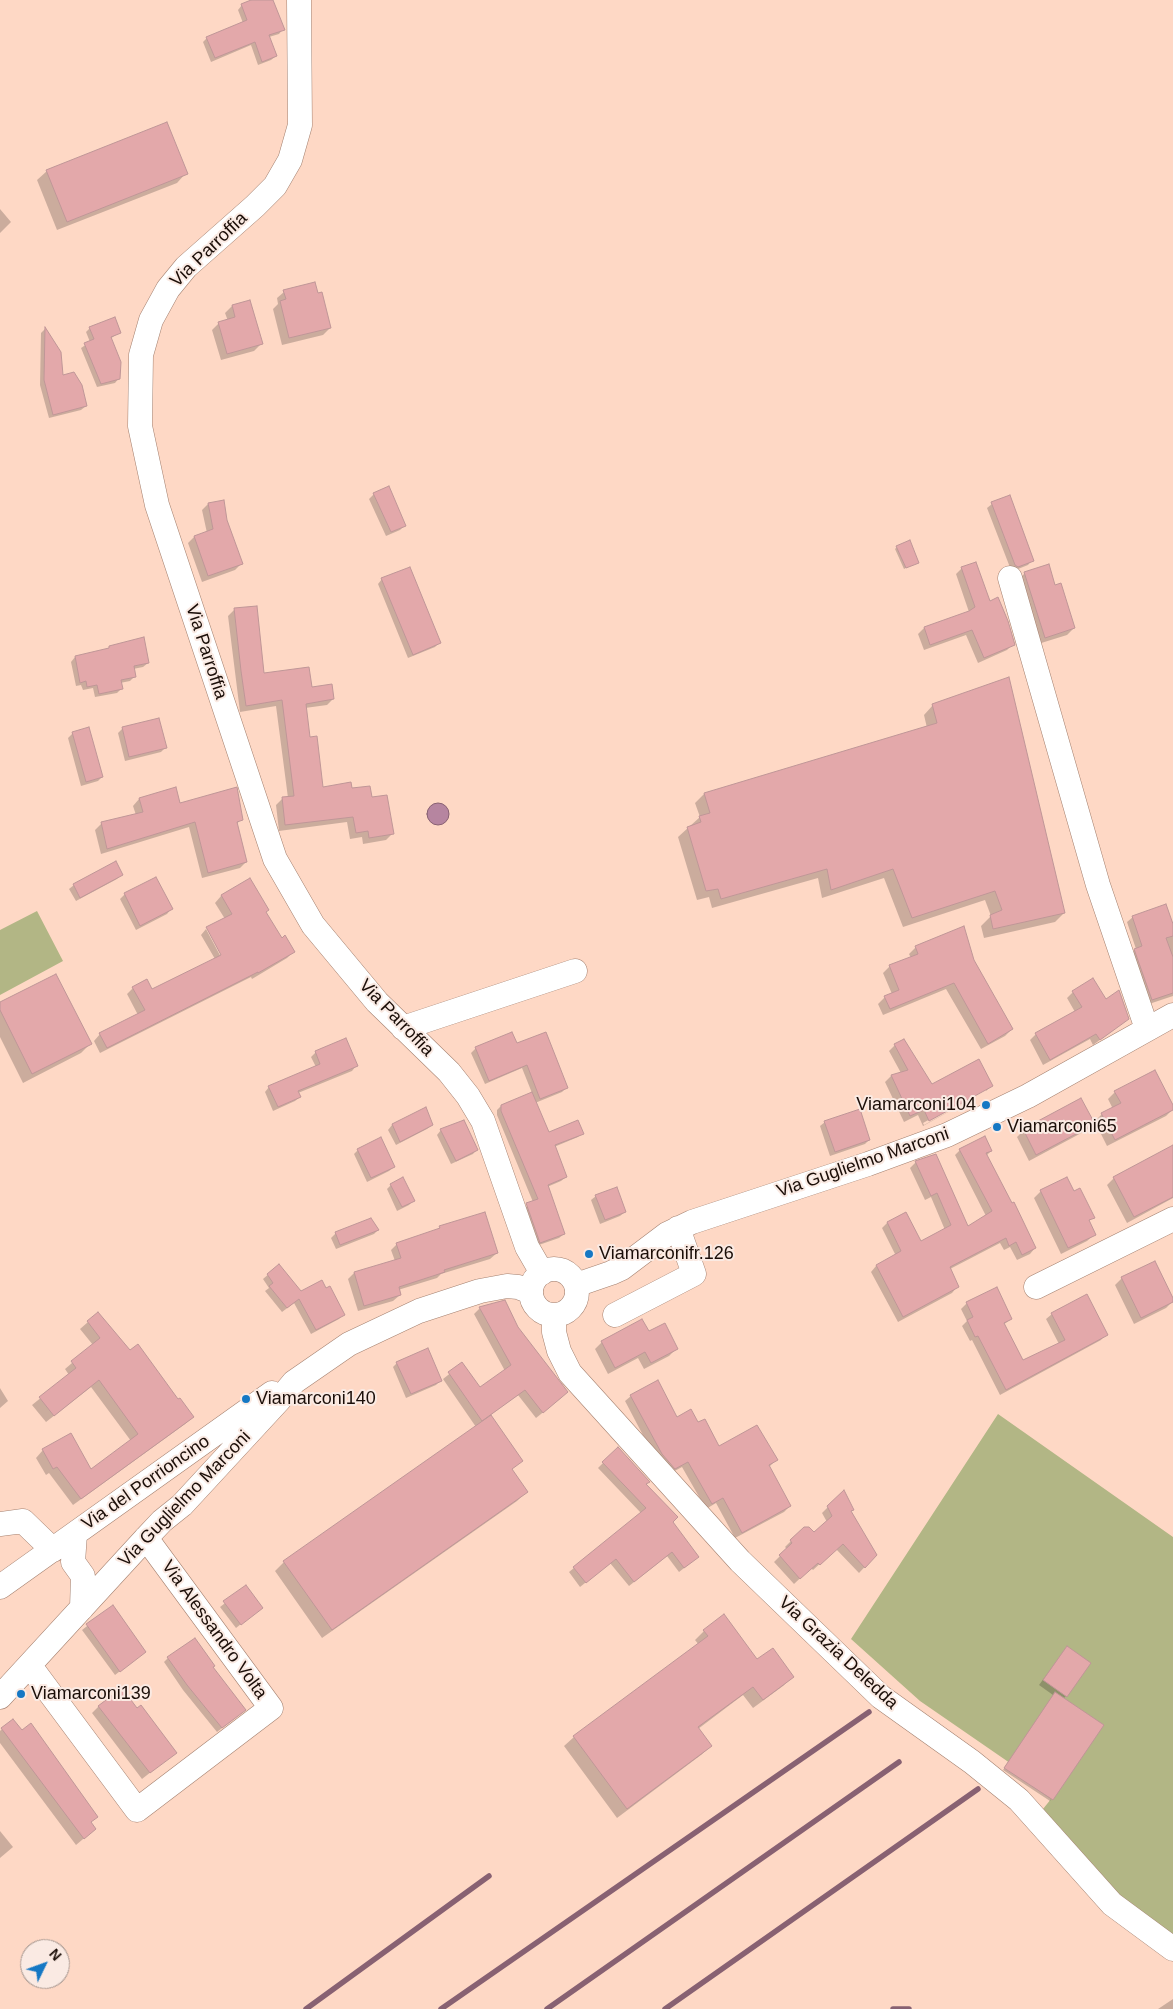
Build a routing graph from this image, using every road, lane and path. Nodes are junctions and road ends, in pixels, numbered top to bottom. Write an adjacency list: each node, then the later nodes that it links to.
1 (299, 0): 5 (street, Via Parroffia)
2 (1010, 578): 6 (street)
3 (575, 971): 5 (street)
4 (1173, 1015): 6 (street, Via Guglielmo Marconi)
5 (403, 1028): 9 (street, Via Parroffia)
6 (1147, 1029): 8 (street, Via Guglielmo Marconi)
7 (1173, 1219): 11 (street)
8 (678, 1228): 10 (street, Via Guglielmo Marconi); 12 (street)
9 (537, 1282): 10 (street); 13 (street); 14 (street, Via Guglielmo Marconi)
10 (576, 1285): 13 (street)
11 (1036, 1286)
12 (615, 1315)
13 (554, 1316): 26 (street, Via Grazia Deledda)
14 (294, 1382): 15 (street, Via del Porrioncino); 17 (street, Via Guglielmo Marconi)
15 (144, 1486): 17 (street); 18 (street, Via del Porrioncino)
16 (0, 1524): 19 (street)
17 (154, 1530): 21 (street, Via Guglielmo Marconi); 24 (street, Via Alessandro Volta)
18 (75, 1534): 19 (street, Via del Porrioncino); 20 (street)
19 (50, 1552): 20 (street); 22 (street, Via del Porrioncino)
20 (78, 1569): 21 (street); 23 (street)
21 (110, 1578): 23 (street, Via Guglielmo Marconi)
22 (0, 1587)
23 (82, 1608): 24 (street, Via Guglielmo Marconi)
24 (30, 1666): 25 (street, Via Guglielmo Marconi)
25 (0, 1697)
26 (1173, 1948)

